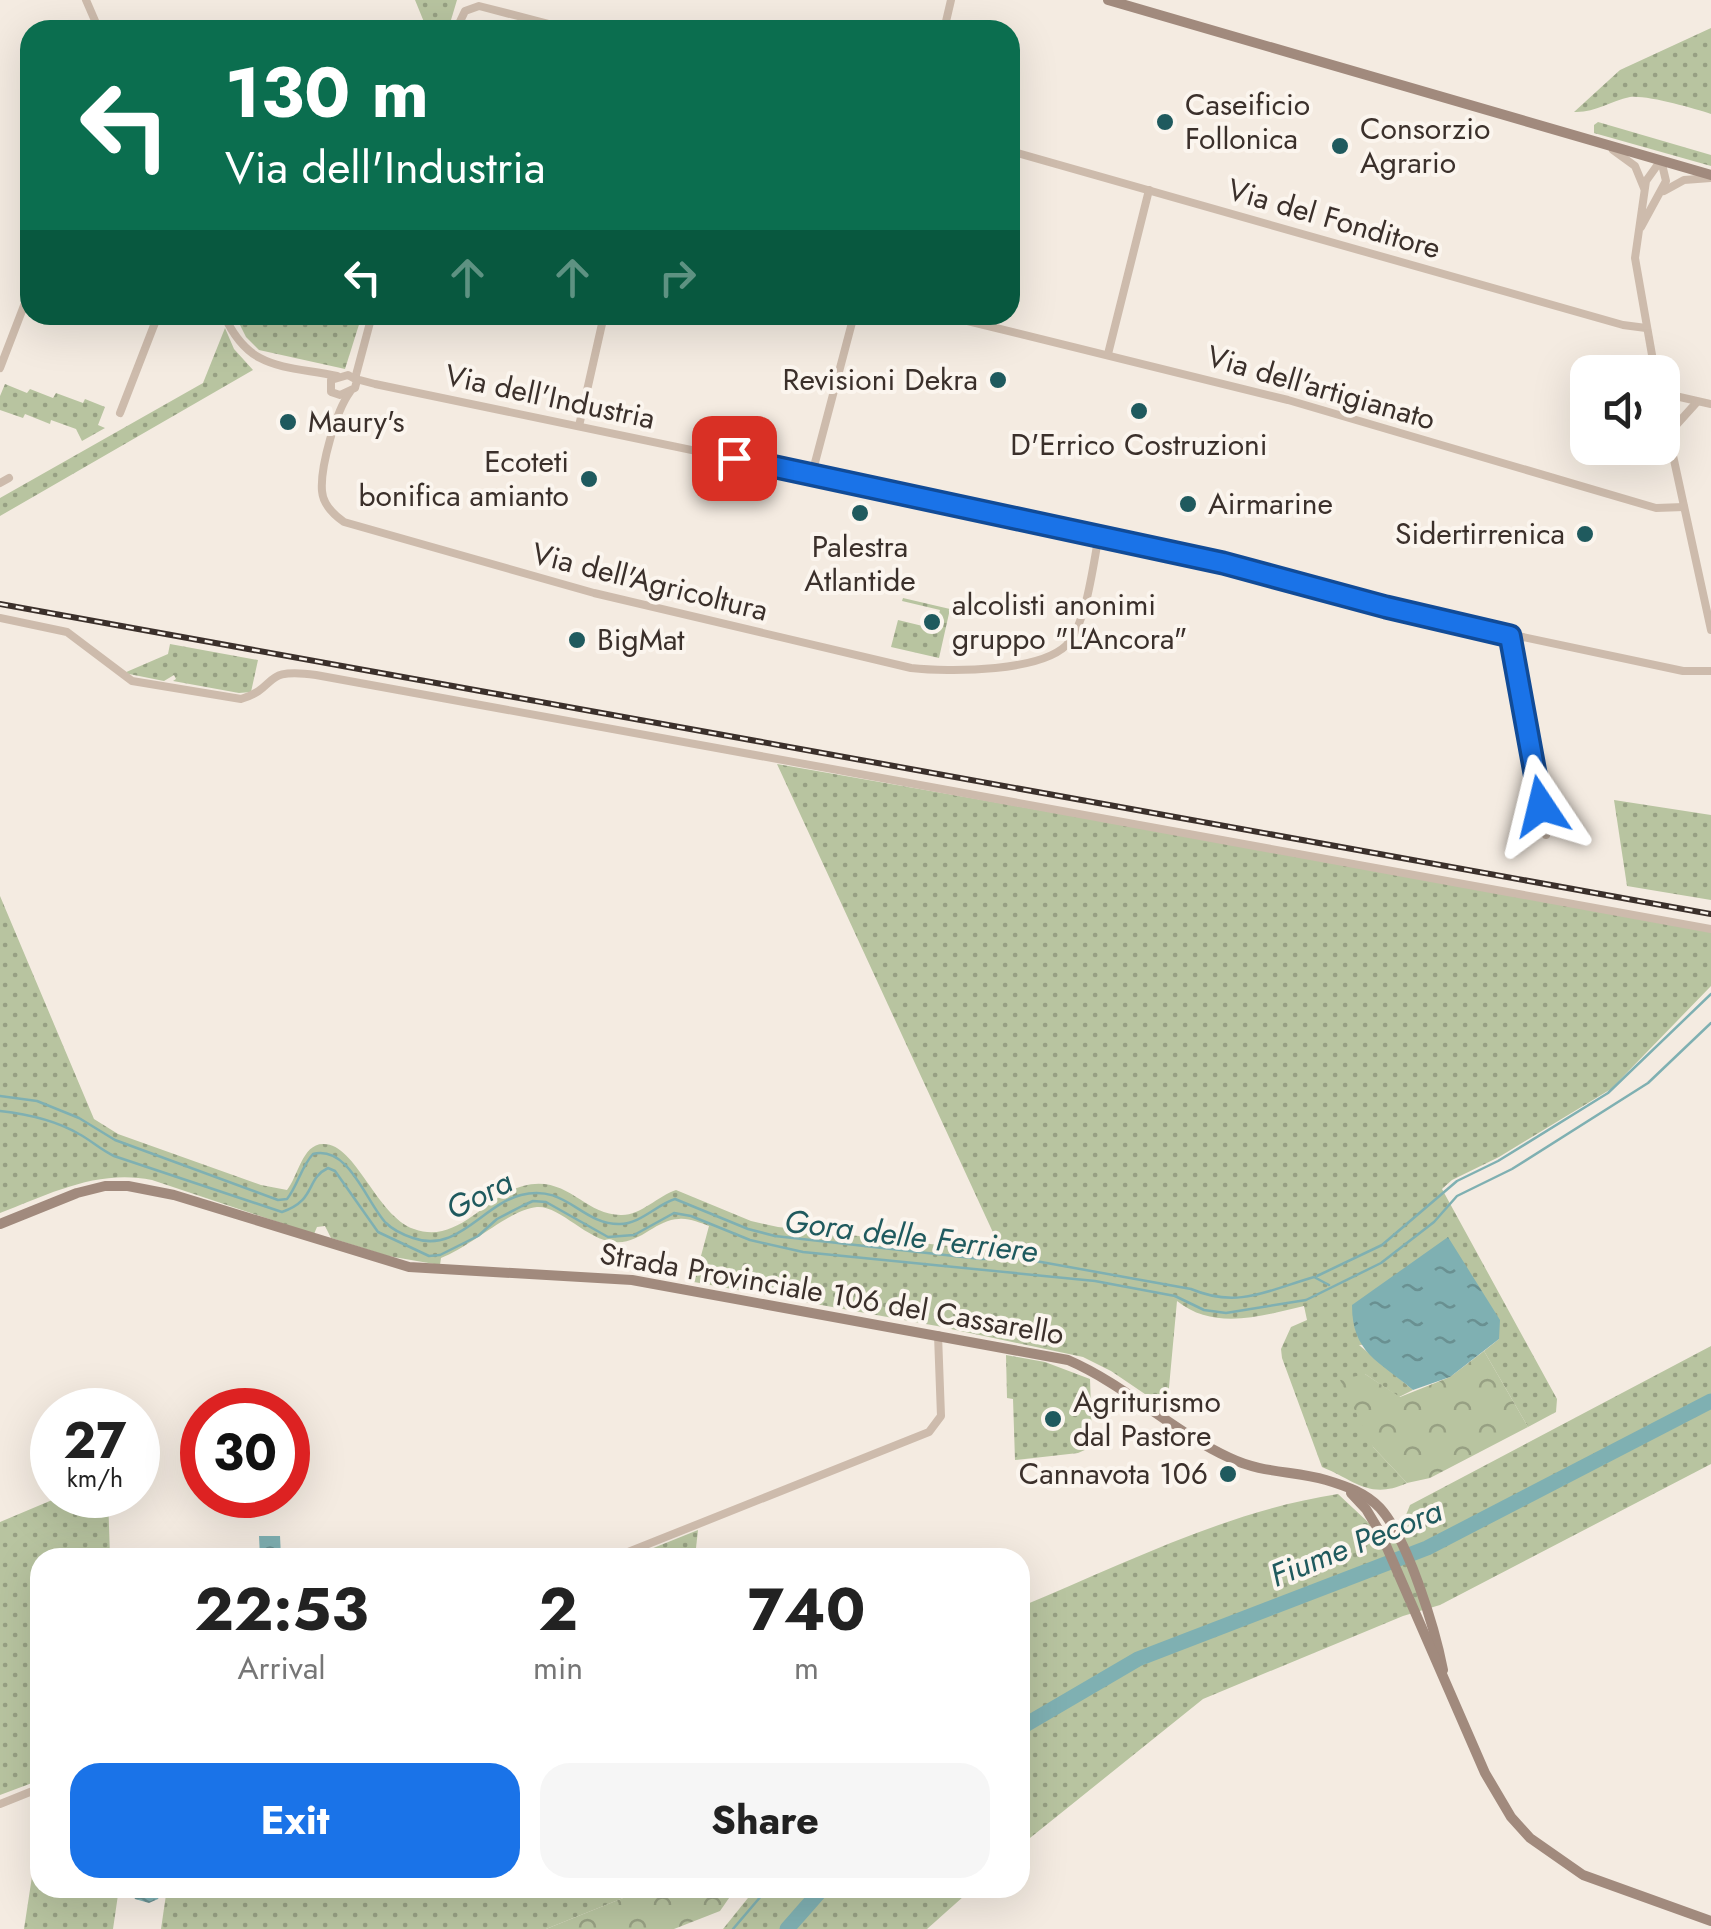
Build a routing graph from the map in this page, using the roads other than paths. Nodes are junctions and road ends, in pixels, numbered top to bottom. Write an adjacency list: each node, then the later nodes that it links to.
1 (1108, 0): 4 (street)
2 (461, 20): 3 (street)
3 (533, 20)
4 (1606, 144): 6 (street); 8 (street)
5 (1020, 154): 9 (street, Via del Fonditore)
6 (1661, 160): 7 (street); 8 (street); 10 (street)
7 (1711, 176): 10 (street)
8 (1645, 189): 11 (street)
9 (1148, 190): 19 (street, Via del Fonditore); 20 (street)
10 (1660, 194): 11 (street)
11 (1642, 227): 19 (street)
12 (20, 316): 23 (street)
13 (154, 325): 33 (street)
14 (229, 325): 24 (street, Via dell'Industria)
15 (369, 325): 22 (street)
16 (602, 325): 36 (street)
17 (851, 325): 38 (street)
18 (985, 325): 20 (street, Via dell'artigianato)
19 (1646, 328): 21 (street)
20 (1108, 354): 41 (street, Via dell'artigianato)
21 (1652, 355)
22 (357, 361): 25 (street); 26 (street, Via dell'Agricoltura)
23 (0, 368)
24 (313, 372): 25 (street, Via dell'Industria); 29 (street)
25 (341, 376): 26 (street, Via dell'Industria); 29 (street)
26 (356, 379): 27 (street, Via dell'Industria); 28 (street, Via dell'Agricoltura)
27 (375, 384): 28 (street, Via dell'Industria); 36 (street, Via dell'Industria)
28 (351, 391): 29 (street, Via dell'Industria); 34 (street, Via dell'Agricoltura)
29 (331, 392): 34 (street, Via dell'Agricoltura)
30 (1680, 397): 31 (street)
31 (1698, 402): 32 (street); 35 (street)
32 (1711, 404)
33 (120, 413)
34 (336, 413): 42 (street, Via dell'Agricoltura)
35 (1680, 421)
36 (579, 426): 38 (street, Via dell'Industria)
37 (1675, 465): 41 (street)
38 (812, 474): 42 (street, Via dell'Industria)
39 (9, 478): 40 (street)
40 (0, 483)
41 (1684, 507): 44 (street)
42 (1100, 535): 45 (street, Via dell'Industria)
43 (0, 618): 48 (street)
44 (1711, 630)
45 (1510, 636): 46 (street, Via dell'Industria); 47 (street)
46 (1711, 671)
47 (1546, 836)
48 (1711, 930)
49 (0, 1224): 50 (street, Strada Provinciale 106 del Cassarello)
50 (938, 1335): 51 (street, Strada Provinciale 106 del Cassarello); 52 (street)
51 (1343, 1486): 53 (street, Strada Provinciale 106 del Cassarello); 53 (street, Strada Provinciale 106 del Cassarello)
52 (638, 1548)
53 (1443, 1670): 56 (street, Strada Provinciale 106 del Cassarello)
54 (30, 1792): 55 (street)
55 (0, 1804)
56 (1711, 1920)

